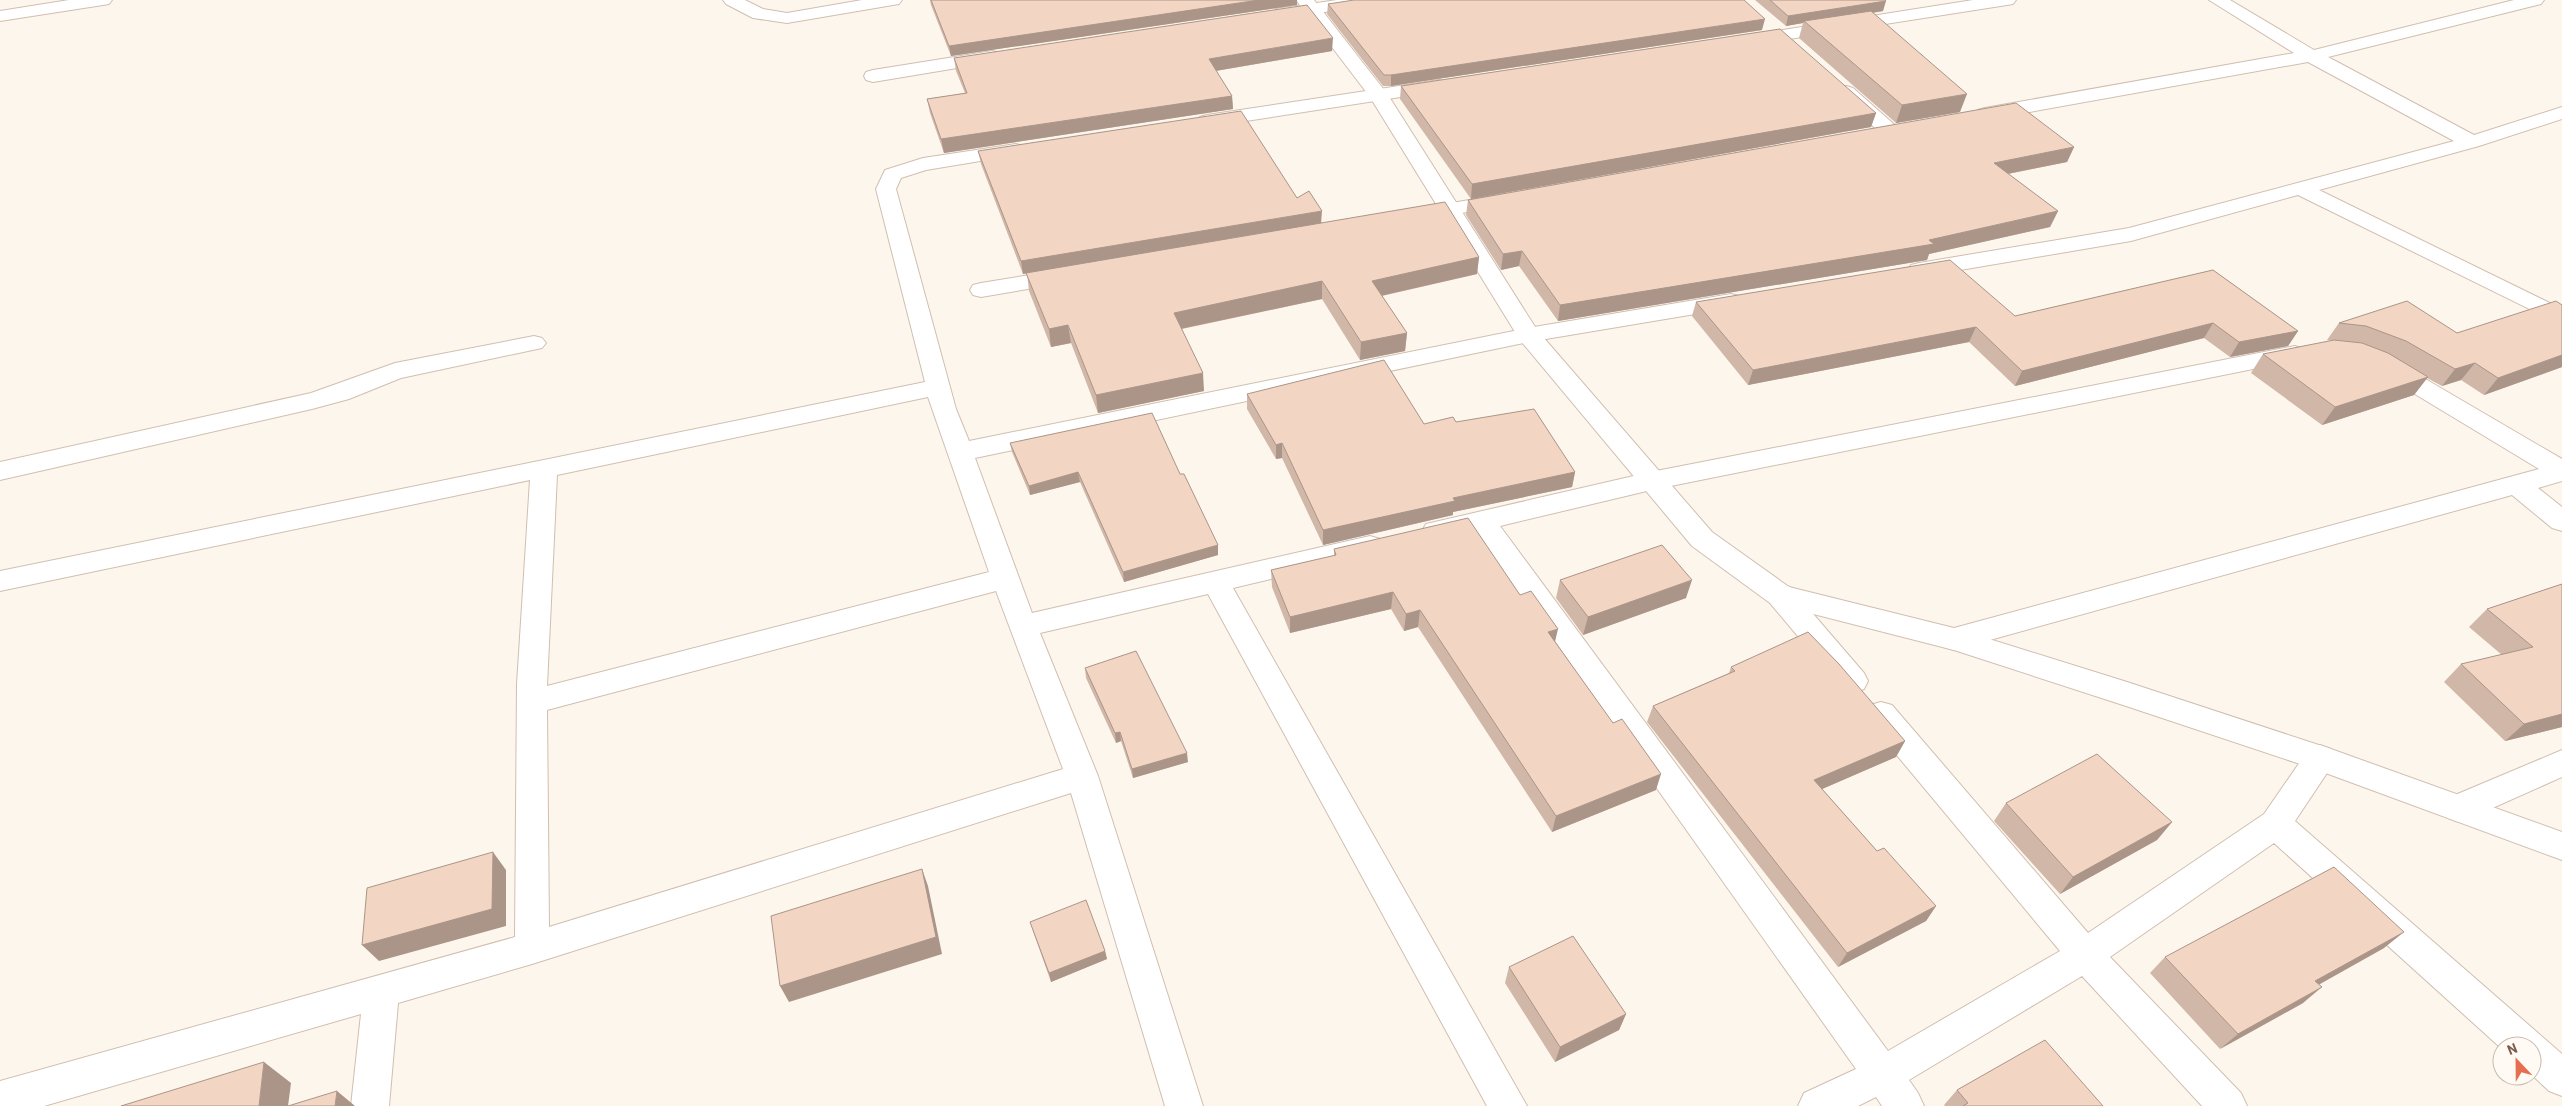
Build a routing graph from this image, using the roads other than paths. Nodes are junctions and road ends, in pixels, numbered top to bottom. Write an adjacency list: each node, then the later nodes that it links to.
1 (103, 0): 9 (street)
2 (732, 0): 3 (street)
3 (893, 0)
4 (1374, 0): 8 (street)
5 (2007, 0): 12 (street)
6 (2218, 0): 16 (street)
7 (2535, 0): 16 (street)
8 (1308, 4): 10 (street); 20 (street)
9 (0, 16)
10 (1262, 16)
11 (1762, 18): 12 (street)
12 (1783, 35): 13 (street); 14 (street)
13 (1733, 43)
14 (1797, 48)
15 (1009, 55): 17 (street)
16 (2311, 56): 22 (street); 25 (street)
17 (873, 76)
18 (1833, 80): 24 (street)
19 (1457, 83): 20 (street)
20 (1378, 95): 23 (street); 29 (street)
21 (2562, 113): 25 (street)
22 (1969, 117)
23 (1185, 124)
24 (1861, 137)
25 (2472, 142): 27 (street)
26 (1030, 148): 40 (street)
27 (2302, 189): 32 (street); 35 (street)
28 (1520, 198): 29 (street)
29 (1451, 210): 30 (street); 36 (street)
30 (1402, 218)
31 (1089, 272): 33 (street)
32 (1897, 273)
33 (981, 290)
34 (1752, 298): 36 (street)
35 (2562, 318)
36 (1528, 335): 41 (street); 45 (street)
37 (534, 343): 43 (street)
38 (2321, 349): 45 (street)
39 (2369, 359): 44 (street)
40 (938, 387): 41 (street); 42 (street)
41 (960, 452): 49 (street)
42 (544, 469): 50 (street); 55 (street)
43 (0, 470)
44 (2562, 471): 46 (street)
45 (1651, 481): 47 (street); 52 (street)
46 (2517, 485): 48 (street); 54 (street)
47 (1481, 520): 51 (street); 67 (street)
48 (2562, 521)
49 (1005, 578): 53 (street); 55 (street)
50 (0, 581)
51 (1216, 582): 53 (street); 72 (street)
52 (1780, 596): 54 (street); 63 (street)
53 (1023, 626): 58 (street)
54 (1954, 639): 56 (street)
55 (533, 702): 62 (street)
56 (2320, 758): 59 (street); 60 (street)
57 (2562, 762): 59 (street)
58 (1082, 776): 62 (street); 71 (street)
59 (2459, 808): 61 (street)
60 (2275, 824): 63 (street); 65 (street)
61 (2562, 846)
62 (532, 948): 64 (street)
63 (2085, 955): 67 (street); 75 (street)
64 (381, 993): 69 (street); 70 (street)
65 (2515, 1036)
66 (2542, 1060): 68 (street)
67 (1881, 1076): 73 (street); 74 (street)
68 (2562, 1078)
69 (0, 1100)
70 (370, 1106)
71 (1184, 1106)
72 (1508, 1106)
73 (1817, 1106)
74 (1905, 1106)
75 (2228, 1106)

